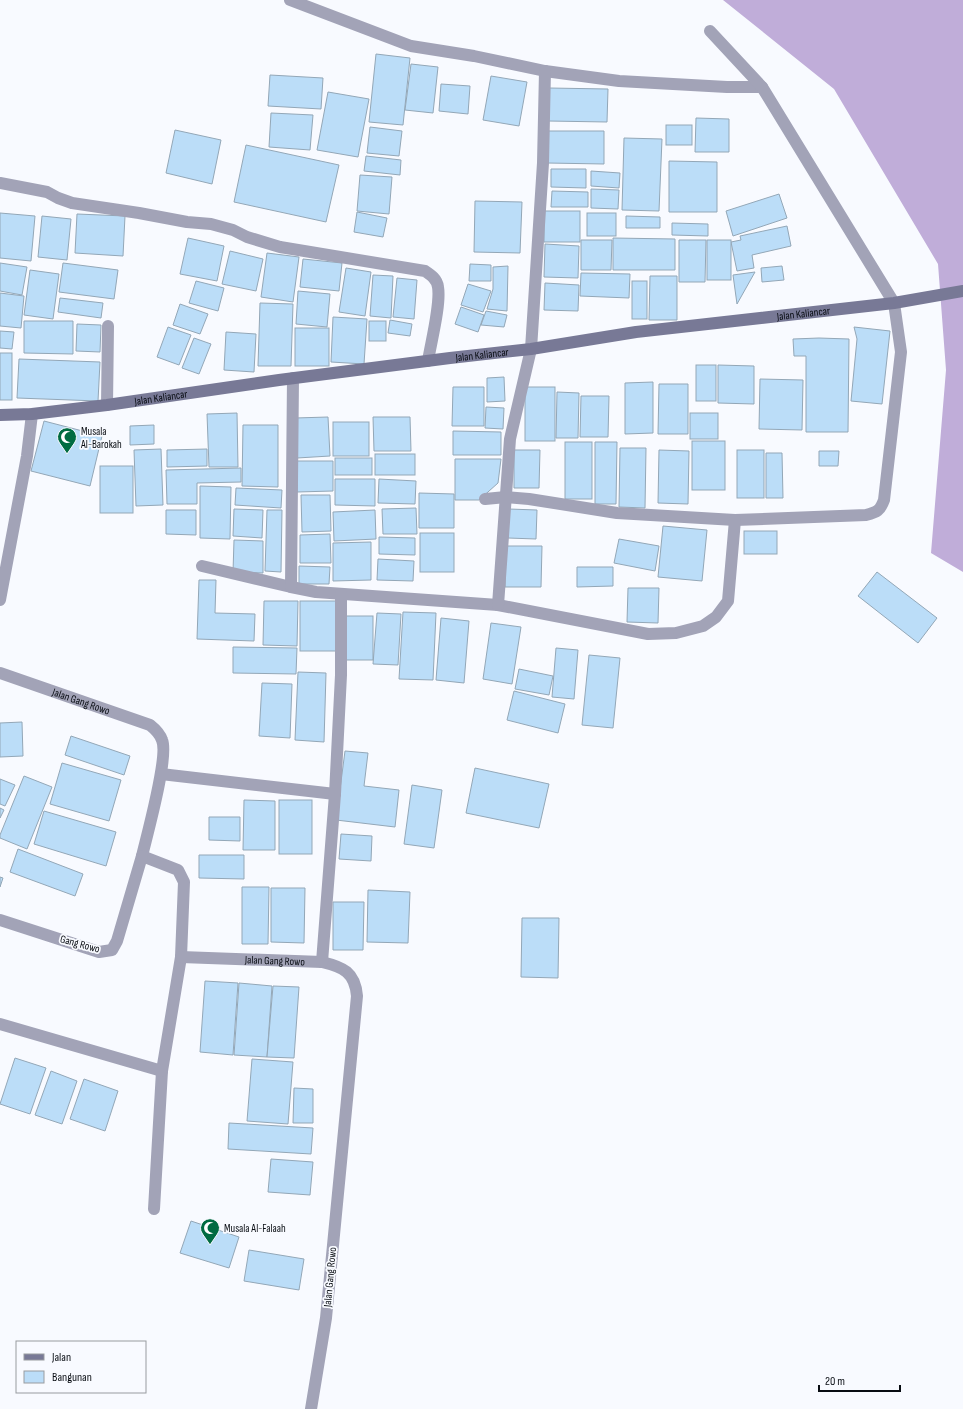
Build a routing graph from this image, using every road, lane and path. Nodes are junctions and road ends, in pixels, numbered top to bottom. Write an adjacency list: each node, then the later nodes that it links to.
1 (290, 0): 3 (street)
2 (710, 31): 4 (street)
3 (545, 71): 4 (street); 9 (street)
4 (762, 87): 7 (street)
5 (0, 183): 10 (street)
6 (963, 291): 7 (street, Jalan Kaliancar)
7 (894, 304): 9 (street, Jalan Kaliancar); 17 (street)
8 (108, 326): 12 (street)
9 (531, 349): 10 (street, Jalan Kaliancar); 15 (street)
10 (428, 361): 11 (street, Jalan Kaliancar)
11 (293, 378): 12 (street, Jalan Kaliancar); 19 (street)
12 (107, 405): 14 (street, Jalan Kaliancar)
13 (0, 414): 14 (street, Jalan Kaliancar)
14 (32, 414): 21 (street)
15 (506, 497): 16 (street); 17 (street); 22 (street)
16 (485, 499)
17 (735, 520): 22 (street)
18 (202, 566): 19 (street)
19 (291, 587): 20 (street)
20 (341, 594): 22 (street); 25 (street)
21 (0, 600)
22 (498, 604)
23 (0, 673): 24 (street, Jalan Gang Rowo)
24 (161, 774): 25 (street); 26 (street, Jalan Gang Rowo)
25 (335, 794): 29 (street)
26 (142, 856): 27 (street, Gang Rowo); 28 (street)
27 (0, 920)
28 (181, 957): 29 (street, Jalan Gang Rowo); 31 (street)
29 (322, 962): 33 (street, Jalan Gang Rowo)
30 (0, 1024): 31 (street)
31 (162, 1071): 32 (street)
32 (154, 1208)
33 (311, 1409)

